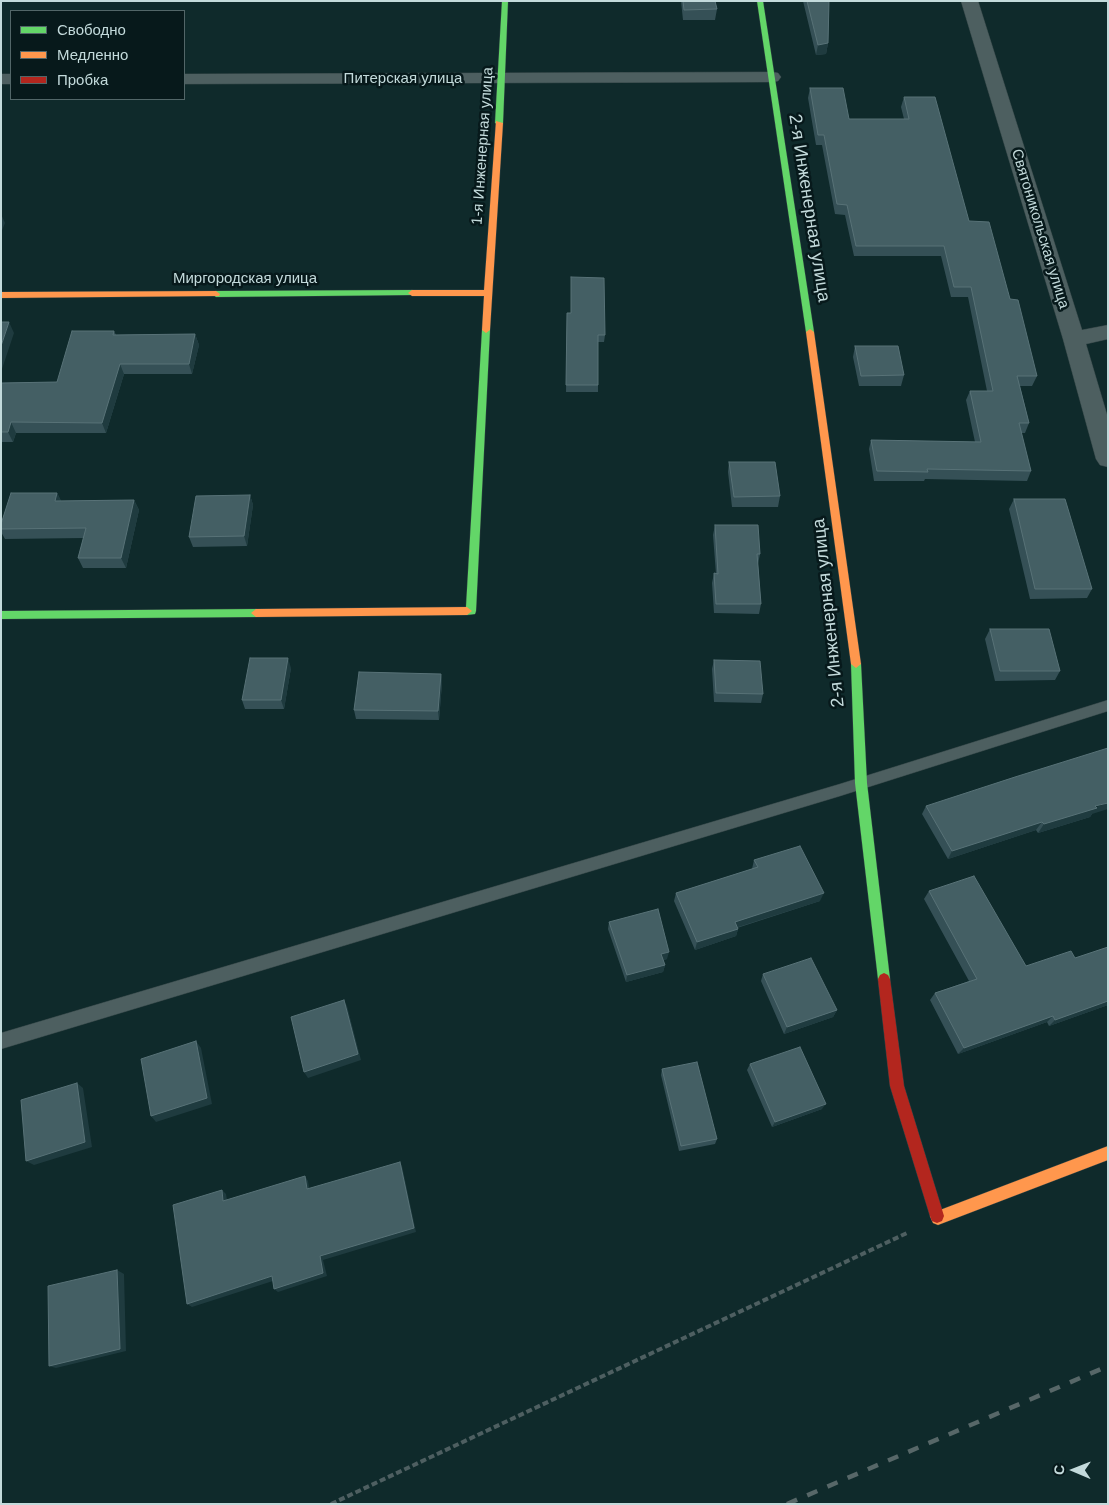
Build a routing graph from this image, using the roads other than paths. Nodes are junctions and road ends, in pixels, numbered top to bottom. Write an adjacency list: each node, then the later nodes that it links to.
1 (505, 1): 6 (street, 1-я Инженерная улица)
2 (760, 1): 4 (street, 2-я Инженерная улица)
3 (969, 1): 10 (street, Святоникольская улица)
4 (772, 77): 6 (street, Питерская улица); 14 (street, 2-я Инженерная улица)
5 (185, 79): 6 (street, Питерская улица)
6 (502, 79): 7 (street, 1-я Инженерная улица)
7 (488, 292): 8 (street, Миргородская улица); 12 (street, 1-я Инженерная улица)
8 (1, 296)
9 (1108, 332): 10 (street)
10 (1074, 339): 11 (street, Святоникольская улица)
11 (1108, 459)
12 (1, 615)
13 (1108, 706): 14 (lane)
14 (861, 784): 15 (lane); 16 (street, 2-я Инженерная улица)
15 (1, 1041)
16 (1108, 1153)

